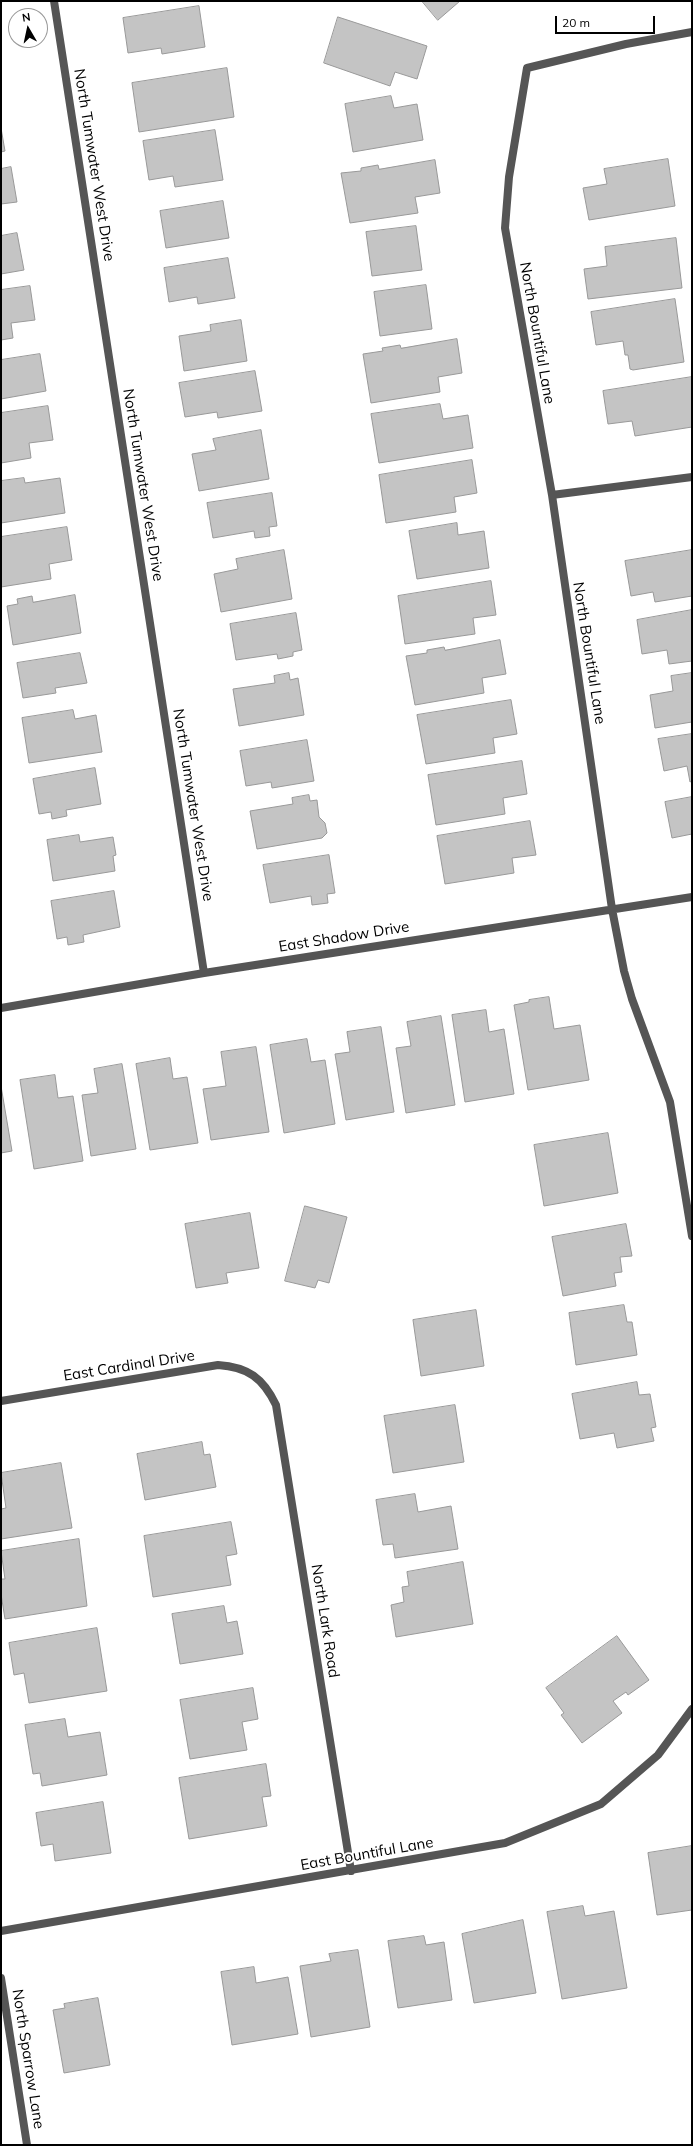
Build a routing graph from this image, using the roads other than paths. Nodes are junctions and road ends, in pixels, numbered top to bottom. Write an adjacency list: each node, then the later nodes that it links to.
1 (54, 1): 7 (street, North Tumwater West Drive)
2 (692, 32): 4 (street, North Bountiful Lane)
3 (692, 477): 4 (street)
4 (552, 495): 6 (street, North Bountiful Lane)
5 (692, 898): 6 (street, East Shadow Drive)
6 (612, 909): 7 (street, East Shadow Drive); 9 (street, North Bountiful Lane)
7 (204, 973): 8 (street, East Shadow Drive)
8 (1, 1008)
9 (690, 1204): 10 (street, North Bountiful Lane)
10 (692, 1236)
11 (260, 1380): 12 (street, East Cardinal Drive); 14 (street, North Lark Road)
12 (1, 1401)
13 (692, 1709): 14 (street, East Bountiful Lane)
14 (351, 1871): 15 (street, East Bountiful Lane)
15 (1, 1931)
16 (1, 1978): 17 (street, North Sparrow Lane)
17 (27, 2145)

